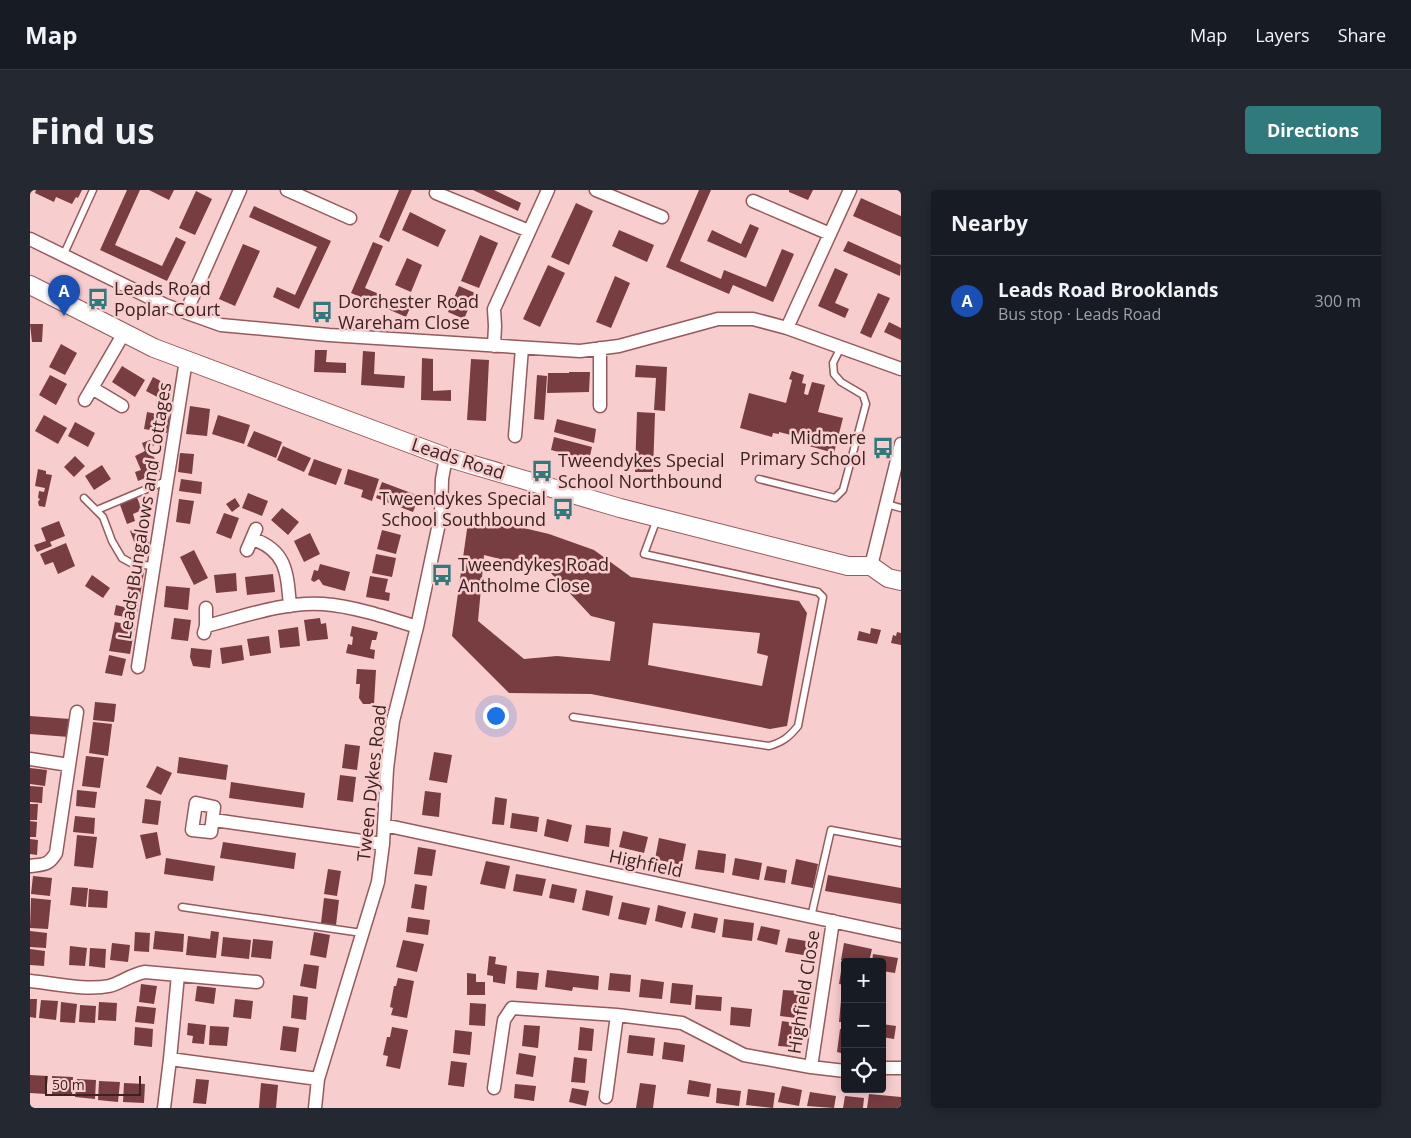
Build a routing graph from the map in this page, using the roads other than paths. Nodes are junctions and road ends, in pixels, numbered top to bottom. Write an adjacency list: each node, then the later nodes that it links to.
1 (93, 190): 14 (lane)
2 (240, 190): 16 (street)
3 (287, 190): 10 (street)
4 (548, 190): 11 (street)
5 (596, 190): 9 (street)
6 (850, 190): 12 (street)
7 (434, 196): 11 (street)
8 (753, 201): 12 (street)
9 (662, 217)
10 (350, 218)
11 (529, 231): 19 (street)
12 (830, 234): 17 (street)
13 (30, 239): 14 (street)
14 (63, 256): 16 (street)
15 (30, 285): 18 (main road, Leads Road)
16 (186, 312): 19 (street)
17 (787, 328): 20 (street); 22 (street)
18 (124, 333): 23 (main road, Leads Road); 25 (street)
19 (494, 346): 21 (street)
20 (841, 347): 24 (street); 32 (lane)
21 (522, 348): 22 (street); 29 (street)
22 (600, 348): 28 (street)
23 (186, 360): 31 (main road, Leads Road); 33 (street, Leads Bungalows and Cottages)
24 (901, 368)
25 (92, 388): 26 (street); 27 (street)
26 (85, 400)
27 (122, 406)
28 (600, 406)
29 (515, 436)
30 (901, 444): 35 (street)
31 (446, 457): 38 (main road, Leads Road); 45 (street, Tween Dykes Road)
32 (759, 479)
33 (167, 480): 37 (lane); 40 (street, Leads Bungalows and Cottages)
34 (84, 498): 37 (lane)
35 (886, 504): 36 (lane); 41 (street)
36 (901, 508)
37 (97, 510): 40 (lane)
38 (658, 518): 41 (main road, Leads Road); 48 (lane)
39 (252, 540): 43 (street)
40 (154, 566): 46 (street, Leads Bungalows and Cottages)
41 (870, 566): 42 (main road, Leads Road)
42 (901, 581)
43 (290, 606): 44 (street); 45 (street)
44 (206, 608)
45 (417, 626): 52 (street, Tween Dykes Road)
46 (138, 667)
47 (77, 712): 50 (street)
48 (573, 717)
49 (30, 759): 50 (street)
50 (69, 765): 55 (street)
51 (214, 820): 54 (street)
52 (384, 825): 54 (street, Tween Dykes Road); 57 (street, Highfield)
53 (901, 843): 57 (lane)
54 (383, 844): 59 (street, Tween Dykes Road)
55 (30, 866)
56 (182, 907): 59 (lane)
57 (811, 917): 58 (street, Highfield)
58 (833, 922): 60 (street, Highfield); 66 (street, Highfield Close)
59 (362, 933): 70 (street, Tween Dykes Road)
60 (901, 936)
61 (178, 975): 62 (street); 63 (street); 65 (street)
62 (30, 981)
63 (257, 982)
64 (617, 1015): 66 (street, Highfield Close); 71 (street, Highfield Close); 72 (street)
65 (170, 1059): 70 (street); 73 (street)
66 (811, 1067): 69 (street, Highfield Close)
67 (886, 1068): 68 (street)
68 (901, 1068)
69 (841, 1070)
70 (318, 1079): 74 (street, Tween Dykes Road)
71 (494, 1088)
72 (606, 1096)
73 (164, 1108)
74 (315, 1108)

